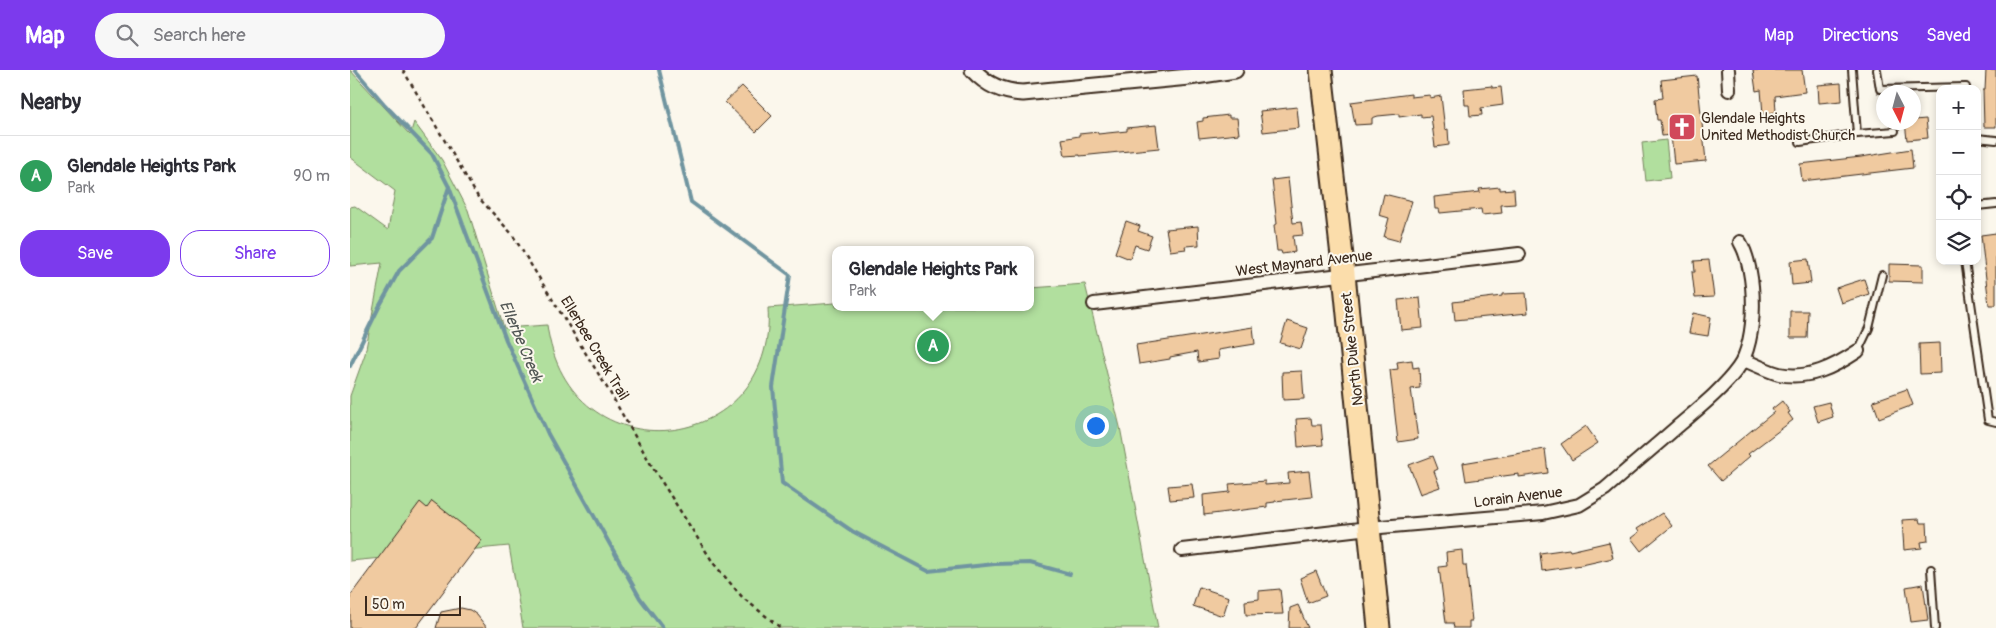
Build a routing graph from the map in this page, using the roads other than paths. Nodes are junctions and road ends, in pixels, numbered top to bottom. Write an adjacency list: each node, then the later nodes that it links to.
1 (973, 70): 2 (street)
2 (1235, 70)
3 (1321, 70): 19 (highway, North Duke Street)
4 (1728, 70): 8 (street)
5 (1852, 70): 10 (lane)
6 (1877, 70): 7 (lane)
7 (1936, 87)
8 (1730, 90)
9 (1895, 131): 10 (lane)
10 (1857, 134): 13 (lane)
11 (1981, 138): 12 (lane)
12 (1996, 140)
13 (1800, 142)
14 (1996, 204): 15 (lane)
15 (1981, 206)
16 (1740, 242): 23 (street, Lorain Avenue)
17 (1519, 254): 19 (street, West Maynard Avenue)
18 (1966, 265): 24 (lane)
19 (1344, 274): 21 (street, West Maynard Avenue); 25 (highway, North Duke Street)
20 (1882, 275): 22 (lane)
21 (1094, 304)
22 (1858, 351): 23 (street)
23 (1743, 360): 25 (street, Lorain Avenue)
24 (1996, 422)
25 (1369, 528): 26 (street, Lorain Avenue); 28 (highway, North Duke Street)
26 (1182, 550)
27 (1931, 569): 29 (lane)
28 (1379, 628)
29 (1936, 628)

